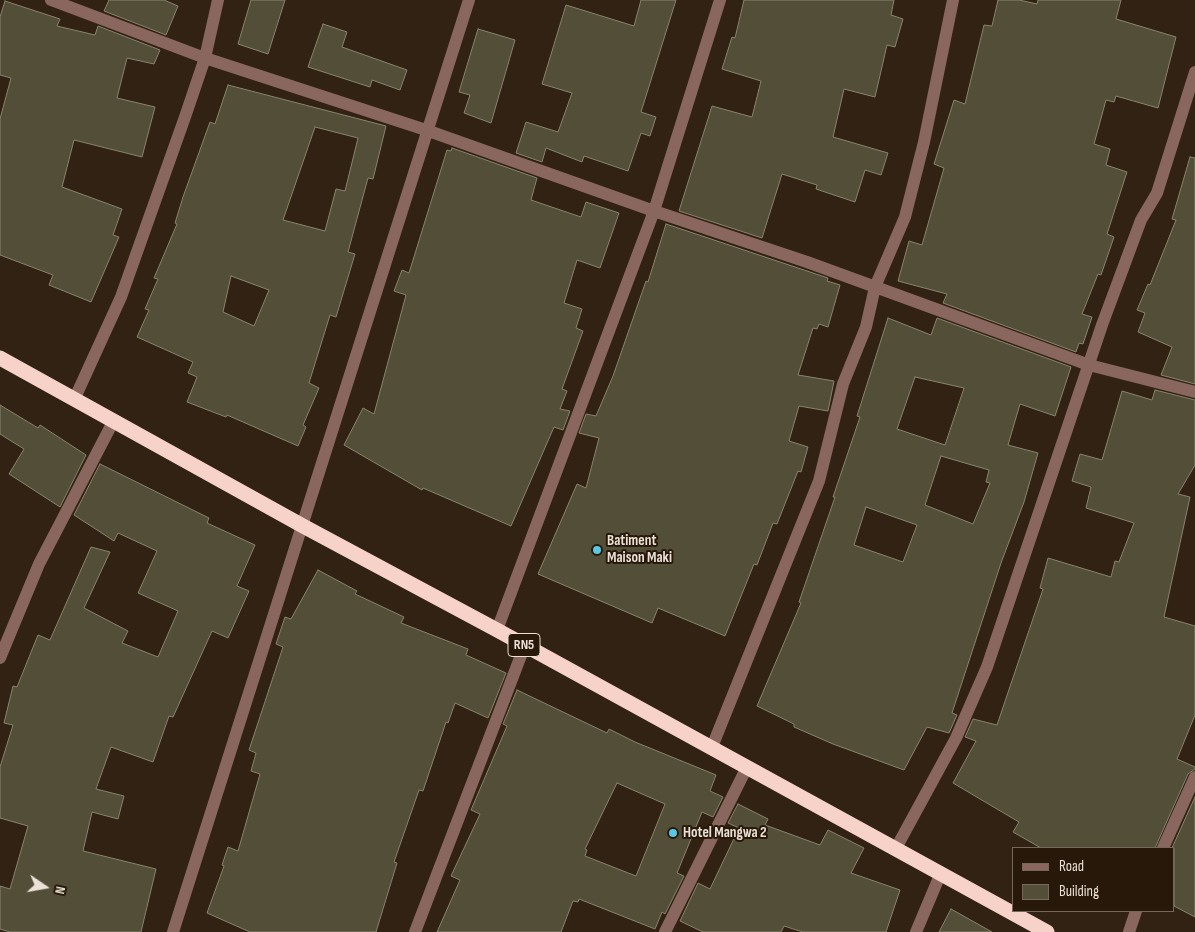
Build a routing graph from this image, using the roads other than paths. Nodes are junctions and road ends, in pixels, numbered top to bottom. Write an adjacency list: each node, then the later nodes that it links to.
1 (51, 0): 6 (street)
2 (218, 0): 6 (street)
3 (469, 0): 8 (street)
4 (720, 0): 9 (street)
5 (953, 0): 10 (street)
6 (205, 58): 8 (street); 14 (street)
7 (1195, 72): 12 (street)
8 (426, 130): 9 (street); 16 (street)
9 (654, 212): 10 (street); 17 (street)
10 (875, 287): 12 (street); 20 (street)
11 (0, 358): 14 (highway, RN5)
12 (1089, 365): 13 (street); 24 (street)
13 (1195, 392)
14 (74, 400): 15 (highway, RN5)
15 (113, 422): 16 (highway, RN5); 19 (street)
16 (303, 526): 17 (highway, RN5); 27 (street)
17 (497, 630): 18 (highway, RN5)
18 (525, 645): 20 (highway, RN5); 28 (street)
19 (0, 658)
20 (712, 747): 21 (highway, RN5)
21 (747, 767): 24 (highway, RN5); 29 (street)
22 (1195, 777): 23 (street)
23 (1163, 847)
24 (895, 850): 25 (highway, RN5)
25 (940, 875): 30 (street); 31 (highway, RN5)
26 (1136, 912): 32 (street)
27 (174, 932)
28 (416, 932)
29 (666, 932)
30 (916, 932)
31 (1047, 932)
32 (1129, 932)

